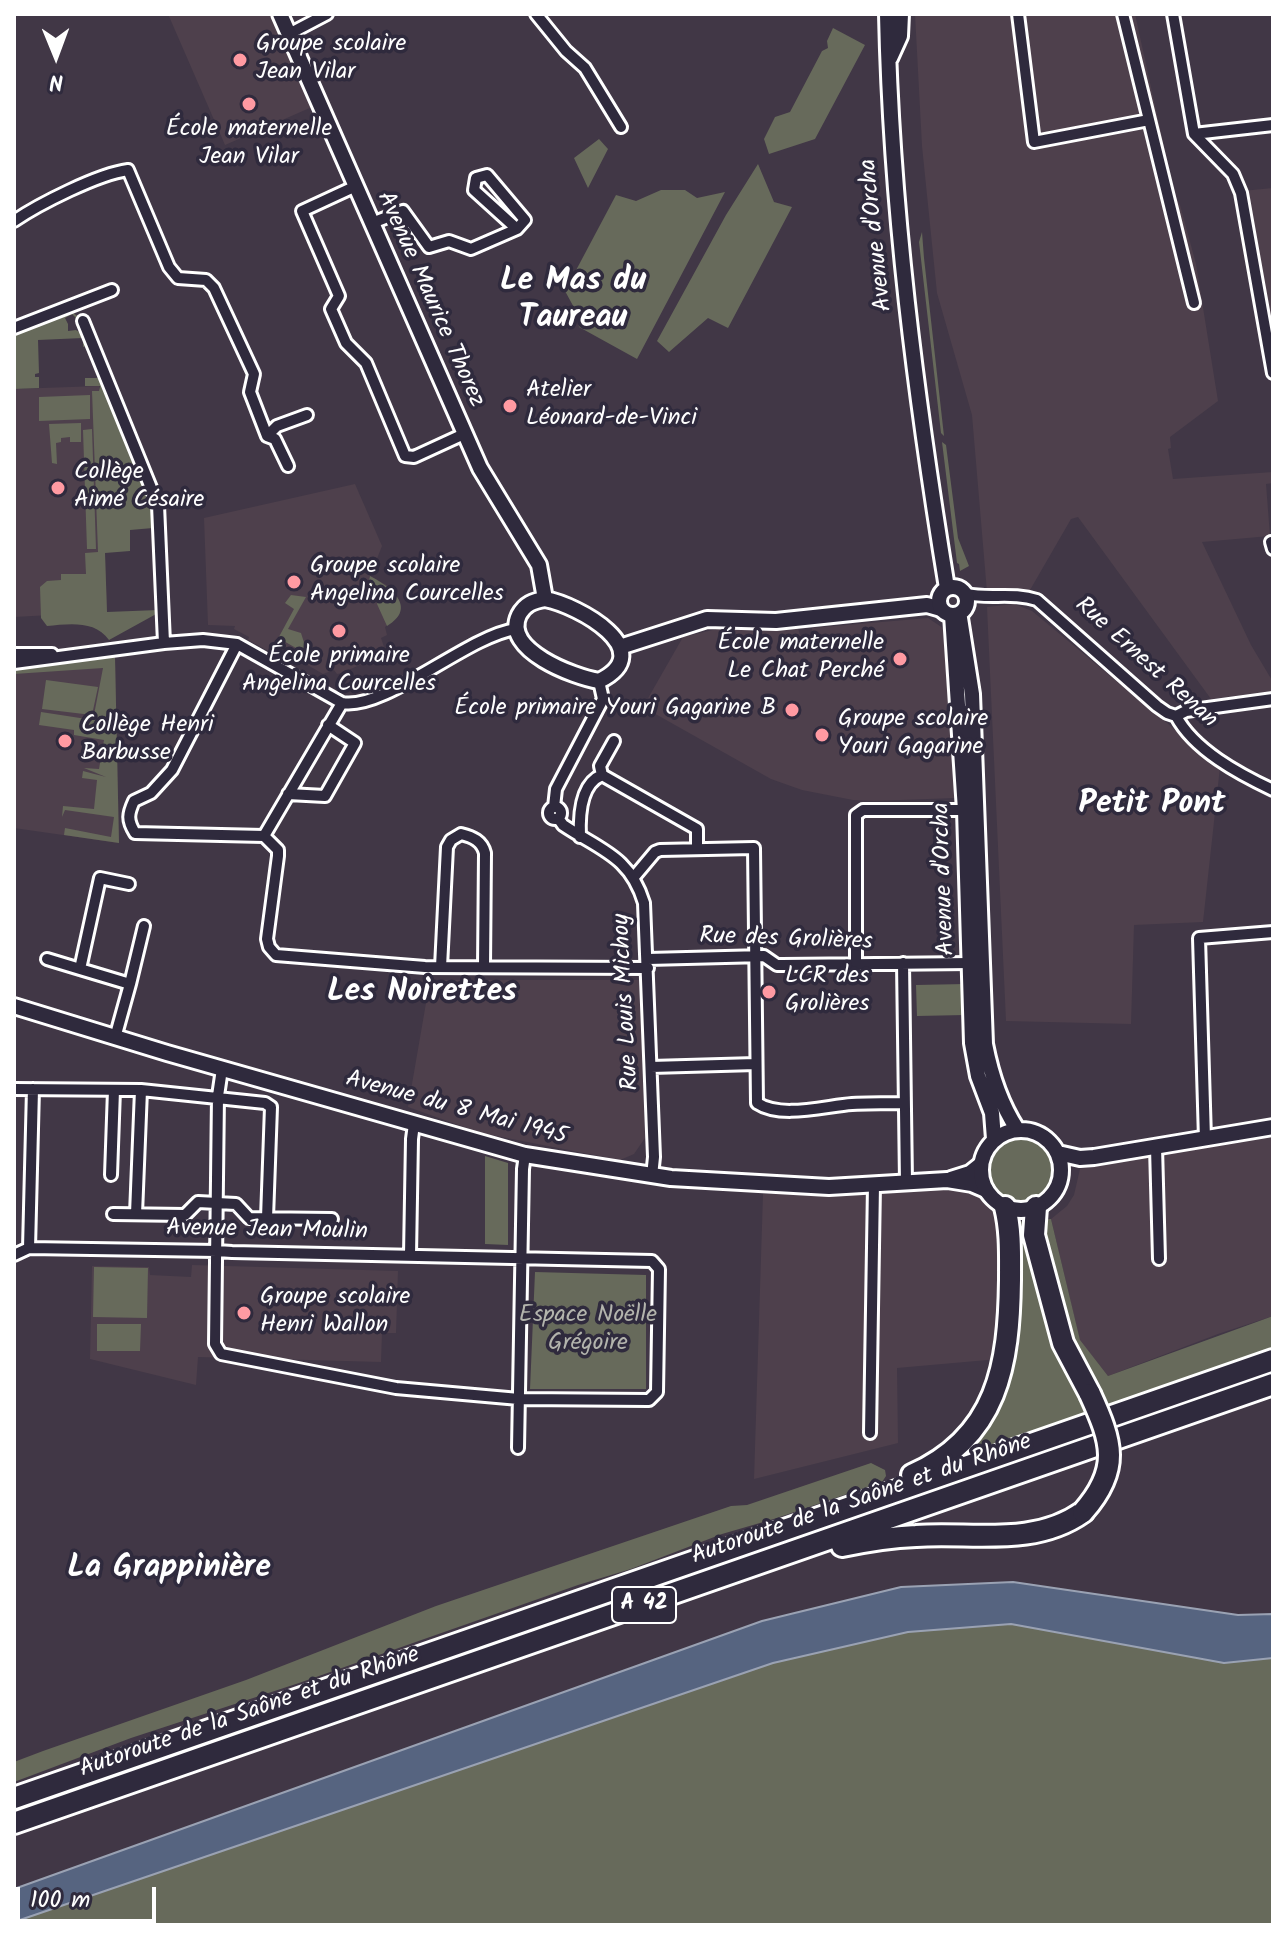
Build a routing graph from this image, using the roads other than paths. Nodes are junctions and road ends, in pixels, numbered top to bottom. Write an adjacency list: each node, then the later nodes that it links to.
1 (280, 14): 9 (street, Avenue Maurice Thorez)
2 (327, 14): 9 (street)
3 (536, 14): 13 (street)
4 (887, 14): 10 (street, Avenue d'Orcha)
5 (901, 14): 10 (street, Avenue d'Orcha)
6 (1018, 14): 11 (street)
7 (1123, 14): 11 (street)
8 (1173, 14): 14 (street)
9 (289, 34): 15 (street, Avenue Maurice Thorez)
10 (888, 62): 29 (street, Avenue d'Orcha)
11 (1149, 120): 20 (street)
12 (1273, 125): 14 (street)
13 (621, 127)
14 (1194, 134): 23 (street)
15 (356, 186): 17 (street, Avenue Maurice Thorez); 25 (street)
16 (14, 221): 26 (street)
17 (372, 223): 18 (street); 25 (street, Avenue Maurice Thorez)
18 (517, 229): 18 (street)
19 (112, 290): 22 (street)
20 (1194, 303)
21 (83, 321): 31 (street)
22 (14, 328)
23 (1273, 373)
24 (307, 415): 26 (street)
25 (464, 434): 28 (street, Avenue Maurice Thorez)
26 (267, 436): 27 (street)
27 (288, 466)
28 (545, 599): 30 (street); 33 (street)
29 (954, 601): 33 (street, Rue Ernest Renan); 40 (street, Rue Ernest Renan); 46 (street, Avenue d'Orcha); 77 (street, Avenue d'Orcha)
30 (516, 629): 37 (street); 39 (street)
31 (164, 643): 32 (street); 35 (street)
32 (237, 644): 39 (street); 47 (street)
33 (620, 647): 37 (street)
34 (14, 654): 35 (street)
35 (62, 655): 36 (street)
36 (14, 663)
37 (599, 681): 48 (street)
38 (1273, 699): 40 (street)
39 (342, 703): 41 (street)
40 (1176, 716): 44 (street, Rue Ernest Renan)
41 (328, 725): 45 (street); 45 (street)
42 (614, 741): 43 (street)
43 (602, 775): 48 (street); 49 (street)
44 (1273, 790)
45 (288, 794): 47 (street)
46 (965, 810): 58 (street, Avenue d'Orcha); 59 (street)
47 (264, 836): 60 (street, Rue des Grolières)
48 (580, 837): 50 (street)
49 (697, 849): 50 (street); 54 (street)
50 (634, 877): 56 (street, Rue Louis Michoy)
51 (129, 884): 62 (street)
52 (144, 926): 63 (street)
53 (1273, 932): 79 (street)
54 (754, 956): 56 (street, Rue des Grolières); 59 (street, Rue des Grolières); 66 (street)
55 (47, 959): 62 (street)
56 (648, 963): 61 (street, Rue des Grolières); 67 (street, Rue Louis Michoy)
57 (903, 963): 58 (street, Rue des Grolières); 59 (street, Rue des Grolières); 74 (street)
58 (971, 963): 78 (street, Avenue d'Orcha)
59 (856, 965)
60 (441, 967): 61 (street, Rue des Grolières); 61 (street)
61 (484, 967)
62 (80, 969): 63 (street)
63 (130, 984): 65 (street)
64 (14, 1006): 65 (street, Avenue du 8 Mai 1945)
65 (115, 1038): 68 (street, Avenue du 8 Mai 1945)
66 (756, 1064): 67 (street); 74 (street)
67 (651, 1067): 86 (street, Rue Louis Michoy)
68 (222, 1069): 73 (street); 75 (street, Avenue du 8 Mai 1945)
69 (14, 1089): 70 (street)
70 (33, 1089): 71 (street); 99 (street)
71 (114, 1090): 72 (street); 85 (street)
72 (141, 1090): 73 (street); 96 (street)
73 (218, 1096): 92 (street); 97 (street)
74 (904, 1103): 89 (street)
75 (414, 1124): 82 (street, Avenue du 8 Mai 1945); 102 (street)
76 (1273, 1127): 79 (street)
77 (1017, 1129): 78 (street); 81 (street)
78 (994, 1139): 84 (street)
79 (1205, 1139): 80 (street)
80 (1156, 1147): 83 (street); 104 (street)
81 (1058, 1153): 83 (street); 87 (street)
82 (525, 1155): 86 (street, Avenue du 8 Mai 1945); 103 (street)
83 (1094, 1157): 87 (street)
84 (980, 1165): 88 (street, Avenue du 8 Mai 1945); 91 (street)
85 (111, 1175)
86 (652, 1176): 90 (street, Avenue du 8 Mai 1945)
87 (1060, 1177): 94 (street)
88 (947, 1180): 89 (street, Avenue du 8 Mai 1945); 91 (street, Avenue du 8 Mai 1945)
89 (906, 1182): 90 (street, Avenue du 8 Mai 1945)
90 (874, 1185): 108 (street)
91 (986, 1190): 93 (street)
92 (217, 1203): 96 (street); 97 (street); 100 (street)
93 (1005, 1207): 94 (street); 110 (highway)
94 (1036, 1207): 111 (highway, bridge)
95 (113, 1214): 96 (street)
96 (136, 1214)
97 (267, 1218): 98 (street)
98 (332, 1219)
99 (29, 1248): 100 (street, Avenue Jean Moulin); 101 (street, Avenue Jean Moulin)
100 (217, 1251): 102 (street, Avenue Jean Moulin); 107 (street)
101 (14, 1255)
102 (410, 1255): 103 (street, Avenue Jean Moulin)
103 (522, 1257): 107 (street); 107 (street)
104 (1159, 1259)
105 (1273, 1360): 110 (highway, Autoroute de la Saône et du Rhône / A 42)
106 (1273, 1384): 111 (highway, Autoroute de la Saône et du Rhône / A 42)
107 (519, 1399): 109 (street)
108 (870, 1433)
109 (518, 1448)
110 (882, 1496): 112 (highway, Autoroute de la Saône et du Rhône / A 42)
111 (802, 1549): 113 (highway, Autoroute de la Saône et du Rhône / A 42)
112 (14, 1798)
113 (14, 1823)

